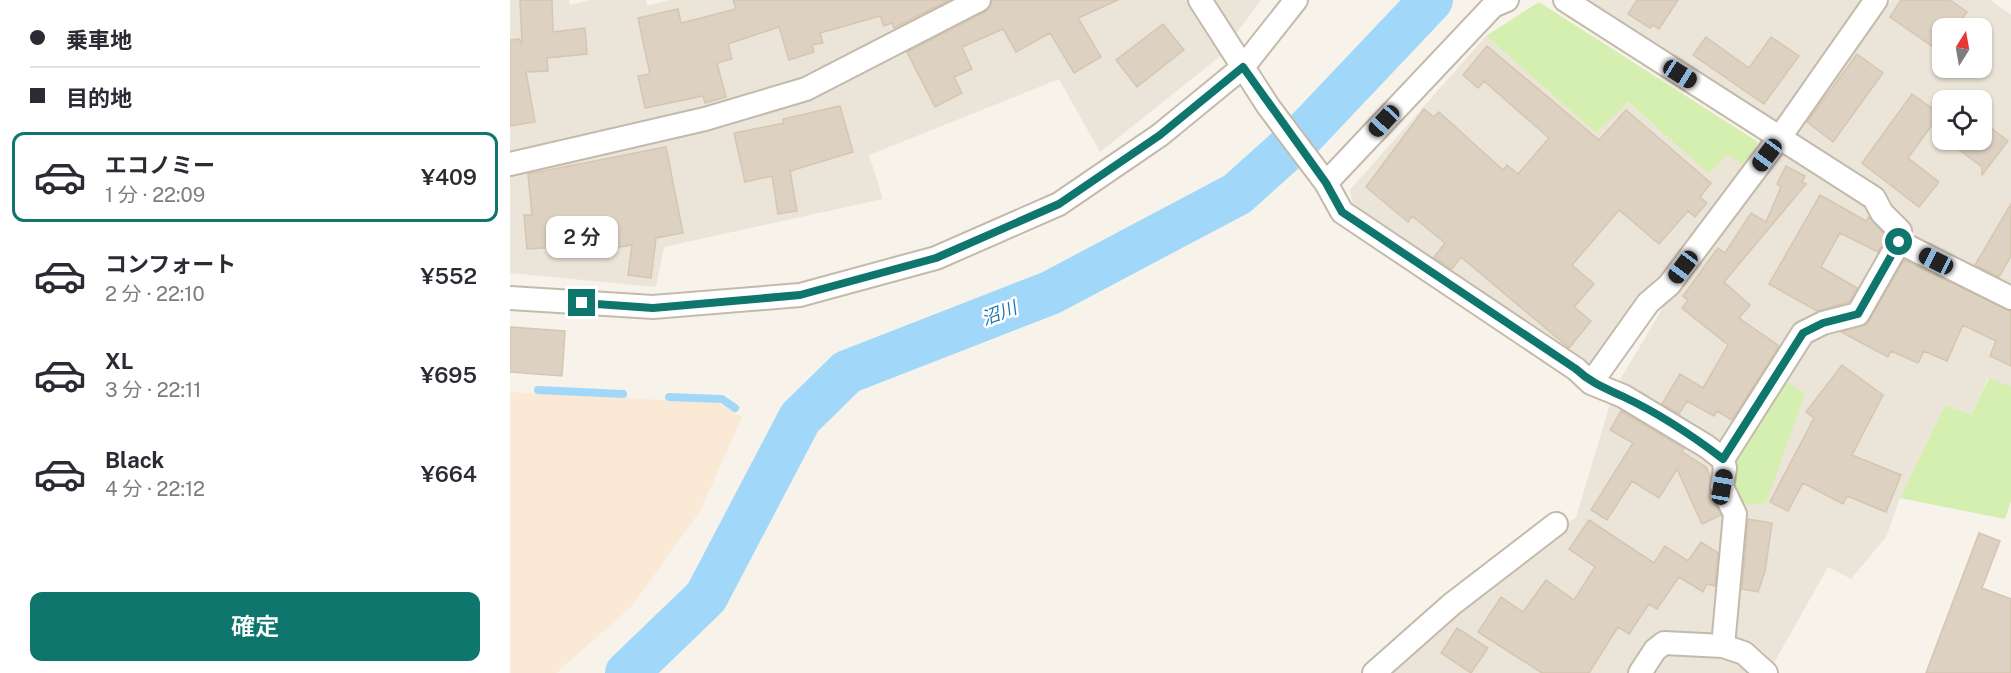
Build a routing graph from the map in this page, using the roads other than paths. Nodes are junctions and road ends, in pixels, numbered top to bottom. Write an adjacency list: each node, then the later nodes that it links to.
1 (979, 0): 9 (street)
2 (1200, 0): 7 (street)
3 (1296, 0): 7 (street)
4 (1507, 0): 10 (street)
5 (1565, 0): 8 (street)
6 (1876, 0): 8 (street)
7 (1243, 67): 10 (street); 12 (street)
8 (1780, 137): 11 (street); 14 (street)
9 (510, 164)
10 (1320, 176): 14 (street)
11 (1899, 242): 13 (street); 15 (street)
12 (510, 298)
13 (2011, 298)
14 (1591, 383): 15 (street)
15 (1723, 459): 17 (street)
16 (1556, 524): 18 (street)
17 (1723, 646): 19 (street); 20 (street)
18 (1374, 673)
19 (1640, 673)
20 (1766, 673)

